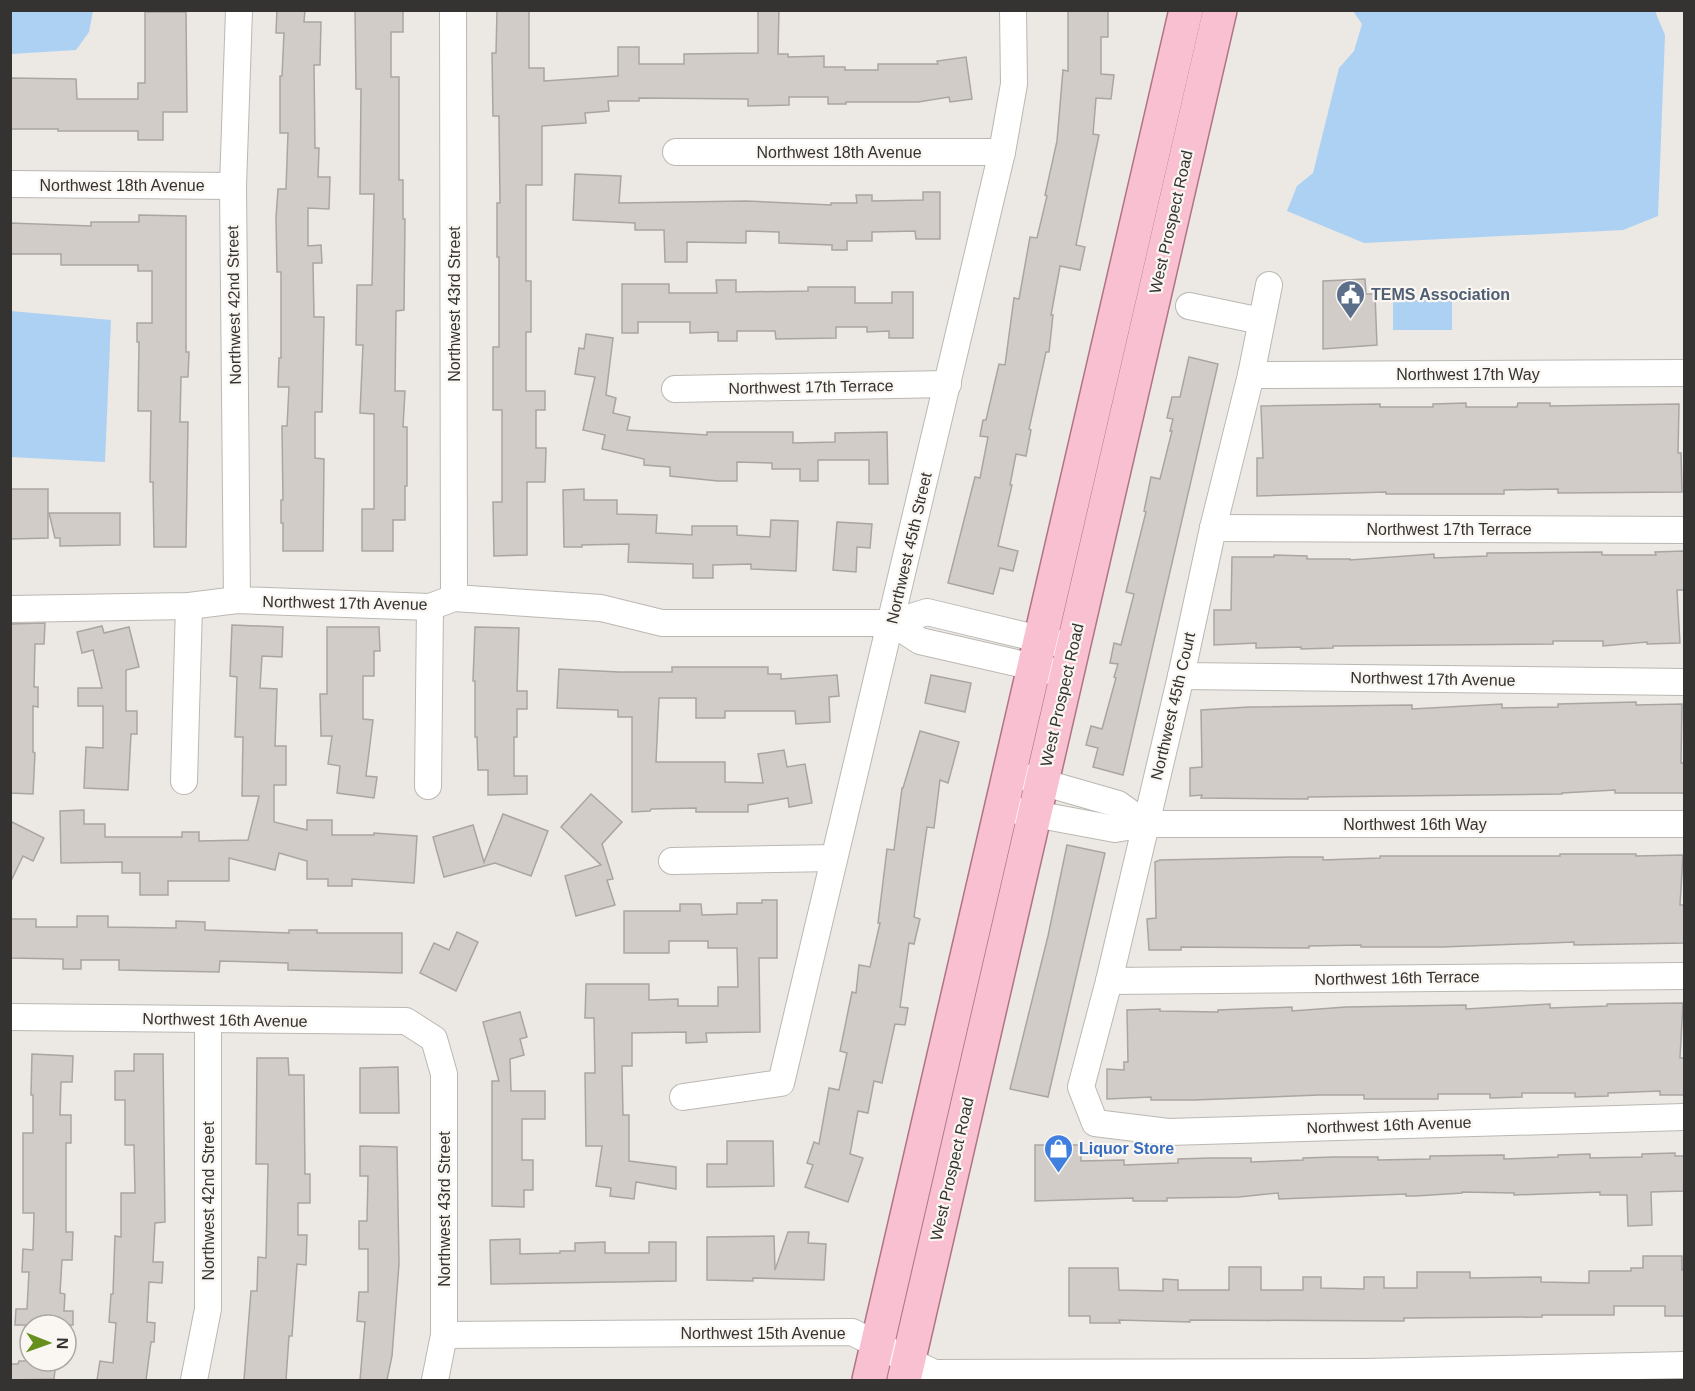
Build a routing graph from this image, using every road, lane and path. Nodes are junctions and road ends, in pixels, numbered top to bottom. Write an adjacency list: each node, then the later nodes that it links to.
1 (239, 10): 9 (street, Northwest 42nd Street)
2 (453, 10): 19 (street, Northwest 43rd Street)
3 (1013, 10): 7 (street, Northwest 45th Street)
4 (1186, 10): 25 (main road, West Prospect Road)
5 (1220, 10): 26 (main road, West Prospect Road)
6 (676, 152): 7 (street, Northwest 18th Avenue)
7 (1002, 152): 15 (street, Northwest 45th Street)
8 (10, 184): 9 (street, Northwest 18th Avenue)
9 (233, 186): 20 (street, Northwest 42nd Street)
10 (1269, 285): 12 (street, Northwest 45th Court)
11 (1189, 306): 12 (street)
12 (1261, 321): 14 (street, Northwest 45th Court)
13 (1684, 373): 14 (street, Northwest 17th Way)
14 (1251, 375): 17 (street, Northwest 45th Court)
15 (948, 384): 16 (street, Northwest 17th Terrace); 24 (street, Northwest 45th Street)
16 (675, 389)
17 (1213, 528): 18 (street, Northwest 17th Terrace); 27 (street, Northwest 45th Court)
18 (1684, 530)
19 (454, 598): 22 (street, Northwest 17th Avenue); 24 (street, Northwest 17th Avenue)
20 (237, 600): 21 (street, Northwest 17th Avenue); 22 (street, Northwest 17th Avenue)
21 (189, 606): 23 (street, Northwest 17th Avenue); 30 (street)
22 (430, 607): 32 (street)
23 (10, 609)
24 (892, 623): 25 (street, Northwest 17th Avenue); 37 (street, Northwest 45th Street)
25 (1037, 653): 26 (street, Northwest 17th Avenue); 29 (main road, West Prospect Road)
26 (1070, 661): 31 (main road, West Prospect Road)
27 (1181, 676): 28 (street, Northwest 17th Avenue); 35 (street, Northwest 45th Court)
28 (1684, 682)
29 (1009, 772): 31 (street); 33 (main road, West Prospect Road)
30 (184, 781)
31 (1042, 782): 34 (main road, West Prospect Road); 35 (street)
32 (428, 786)
33 (1001, 808): 34 (street, Northwest 16th Way); 48 (main road, West Prospect Road)
34 (1035, 814): 35 (street, Northwest 16th Way); 50 (main road, West Prospect Road)
35 (1146, 824): 36 (street, Northwest 16th Way); 40 (street, Northwest 45th Court)
36 (1684, 824)
37 (834, 858): 38 (street); 44 (street, Northwest 45th Street)
38 (672, 861)
39 (1684, 976): 40 (street, Northwest 16th Terrace)
40 (1109, 981): 46 (street, Northwest 45th Court)
41 (10, 1017): 42 (street, Northwest 16th Avenue)
42 (208, 1020): 43 (street, Northwest 16th Avenue); 54 (street, Northwest 42nd Street)
43 (434, 1039): 47 (street, Northwest 43rd Street)
44 (683, 1097)
45 (1684, 1117): 46 (street, Northwest 16th Avenue)
46 (1095, 1123)
47 (444, 1335): 48 (street, Northwest 15th Avenue); 55 (street, Northwest 43rd Street)
48 (878, 1344): 50 (street, Northwest 15th Avenue); 56 (main road, West Prospect Road)
49 (1684, 1365): 51 (street, Northwest 15th Avenue)
50 (906, 1370): 52 (street, Northwest 15th Avenue)
51 (1610, 1374): 53 (street, Northwest 15th Avenue)
52 (1135, 1376): 53 (street, Northwest 15th Avenue)
53 (1367, 1376)
54 (194, 1380)
55 (435, 1380)
56 (869, 1380)

